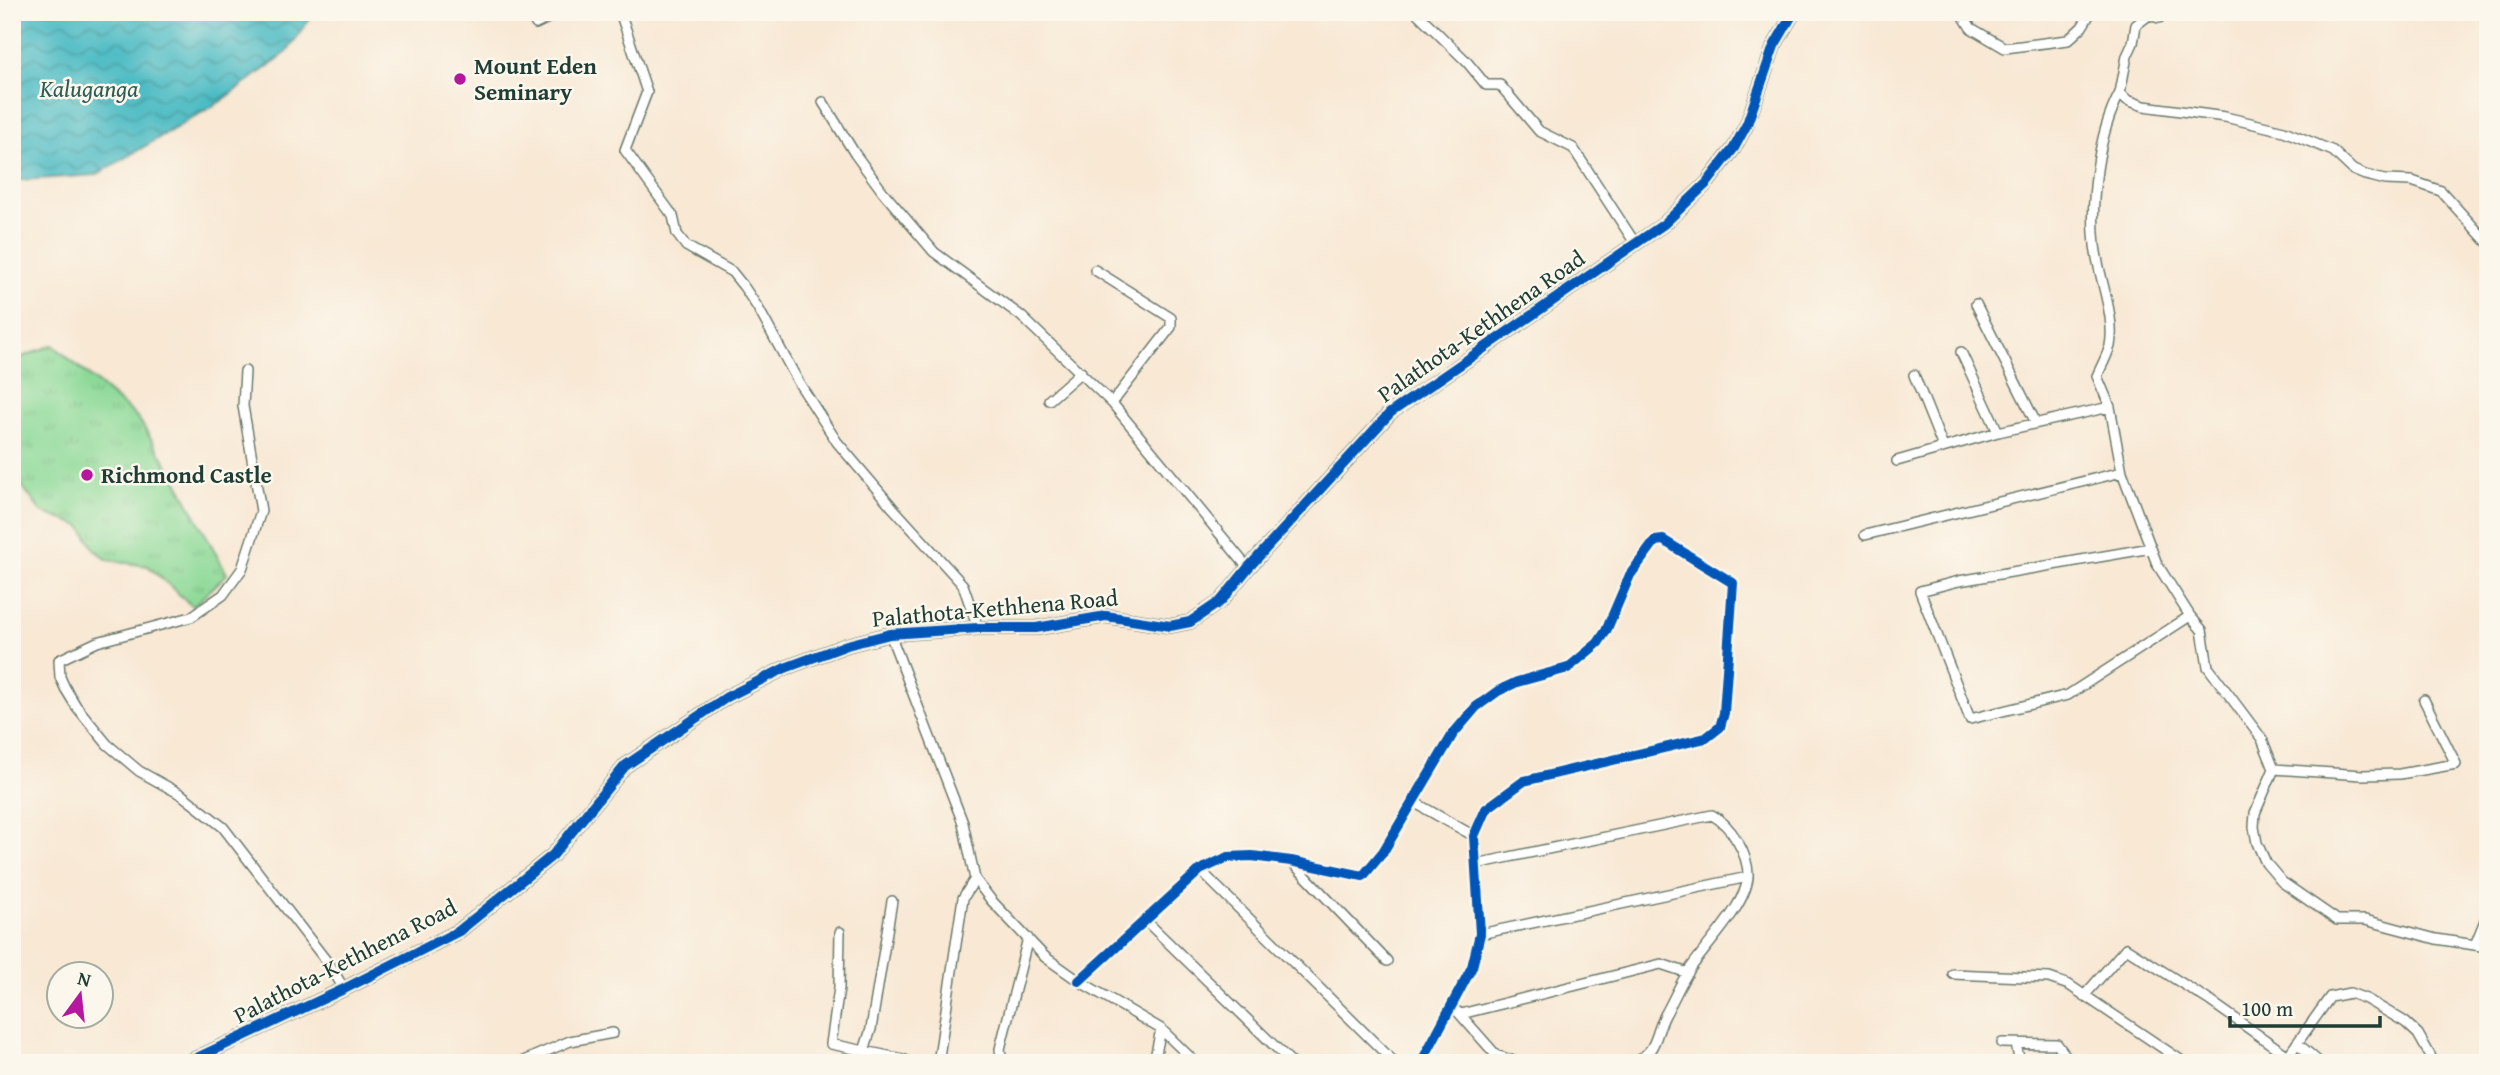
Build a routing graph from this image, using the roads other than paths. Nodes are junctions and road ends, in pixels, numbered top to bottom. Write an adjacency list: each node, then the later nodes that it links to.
1 (529, 12): 2 (street)
2 (560, 12)
3 (620, 12): 32 (street)
4 (1416, 12): 12 (street)
5 (1794, 12): 12 (street, Palathota-Kethhena Road)
6 (1961, 12): 7 (street)
7 (2091, 12)
8 (2169, 12): 9 (street)
9 (2149, 14): 10 (street)
10 (2120, 93): 13 (street); 22 (street)
11 (823, 102): 18 (street)
12 (1635, 243): 30 (street, Palathota-Kethhena Road)
13 (2488, 243)
14 (1095, 270): 21 (street)
15 (1976, 304): 23 (street)
16 (1961, 352): 24 (street)
17 (246, 371): 55 (street)
18 (1081, 372): 20 (street); 21 (street)
19 (1914, 375): 25 (street)
20 (1049, 400)
21 (1112, 403): 30 (street)
22 (2110, 407): 23 (street); 27 (street)
23 (2036, 423): 24 (street)
24 (1998, 432): 25 (street)
25 (1943, 447): 26 (street)
26 (1897, 461)
27 (2122, 472): 28 (street); 29 (street)
28 (1866, 535)
29 (2151, 548): 31 (street); 31 (street)
30 (1248, 568): 32 (street, Palathota-Kethhena Road)
31 (2190, 617): 35 (street)
32 (978, 628): 33 (street, Palathota-Kethhena Road)
33 (890, 634): 42 (street); 55 (street, Palathota-Kethhena Road)
34 (2424, 700): 35 (street)
35 (2274, 769): 49 (street)
36 (1412, 801): 37 (street); 37 (street); 38 (street)
37 (1474, 836): 39 (street)
38 (1291, 861): 40 (street); 51 (street)
39 (1476, 864): 41 (street); 47 (street)
40 (1200, 870): 45 (street); 76 (street)
41 (1748, 877): 47 (street); 52 (street)
42 (975, 879): 48 (street); 71 (street)
43 (892, 901): 64 (street)
44 (2488, 913): 49 (street)
45 (1145, 920): 54 (street); 75 (street)
46 (840, 932): 64 (street)
47 (1480, 934): 57 (street)
48 (1028, 938): 54 (street); 72 (street)
49 (2475, 945): 50 (street)
50 (2488, 947)
51 (1387, 961)
52 (1688, 973): 58 (street); 79 (street)
53 (1953, 974): 56 (street)
54 (1079, 981): 59 (street)
55 (344, 989): 65 (street, Palathota-Kethhena Road)
56 (2084, 996): 67 (street); 82 (street)
57 (1451, 1009): 58 (street); 77 (street)
58 (1461, 1014): 78 (street)
59 (1161, 1029): 73 (street); 74 (street)
60 (613, 1033): 69 (street)
61 (2002, 1043): 63 (street)
62 (2297, 1043): 66 (street); 67 (street); 83 (street)
63 (2015, 1044): 80 (street); 81 (street)
64 (864, 1051): 70 (street)
65 (214, 1057): 68 (street, Palathota-Kethhena Road)
66 (2431, 1057)
67 (2285, 1059)
68 (186, 1063)
69 (519, 1063)
70 (910, 1063)
71 (939, 1063)
72 (1002, 1063)
73 (1154, 1063)
74 (1196, 1063)
75 (1292, 1063)
76 (1395, 1063)
77 (1421, 1063)
78 (1519, 1063)
79 (1634, 1063)
80 (2020, 1063)
81 (2071, 1063)
82 (2185, 1063)
83 (2320, 1063)

